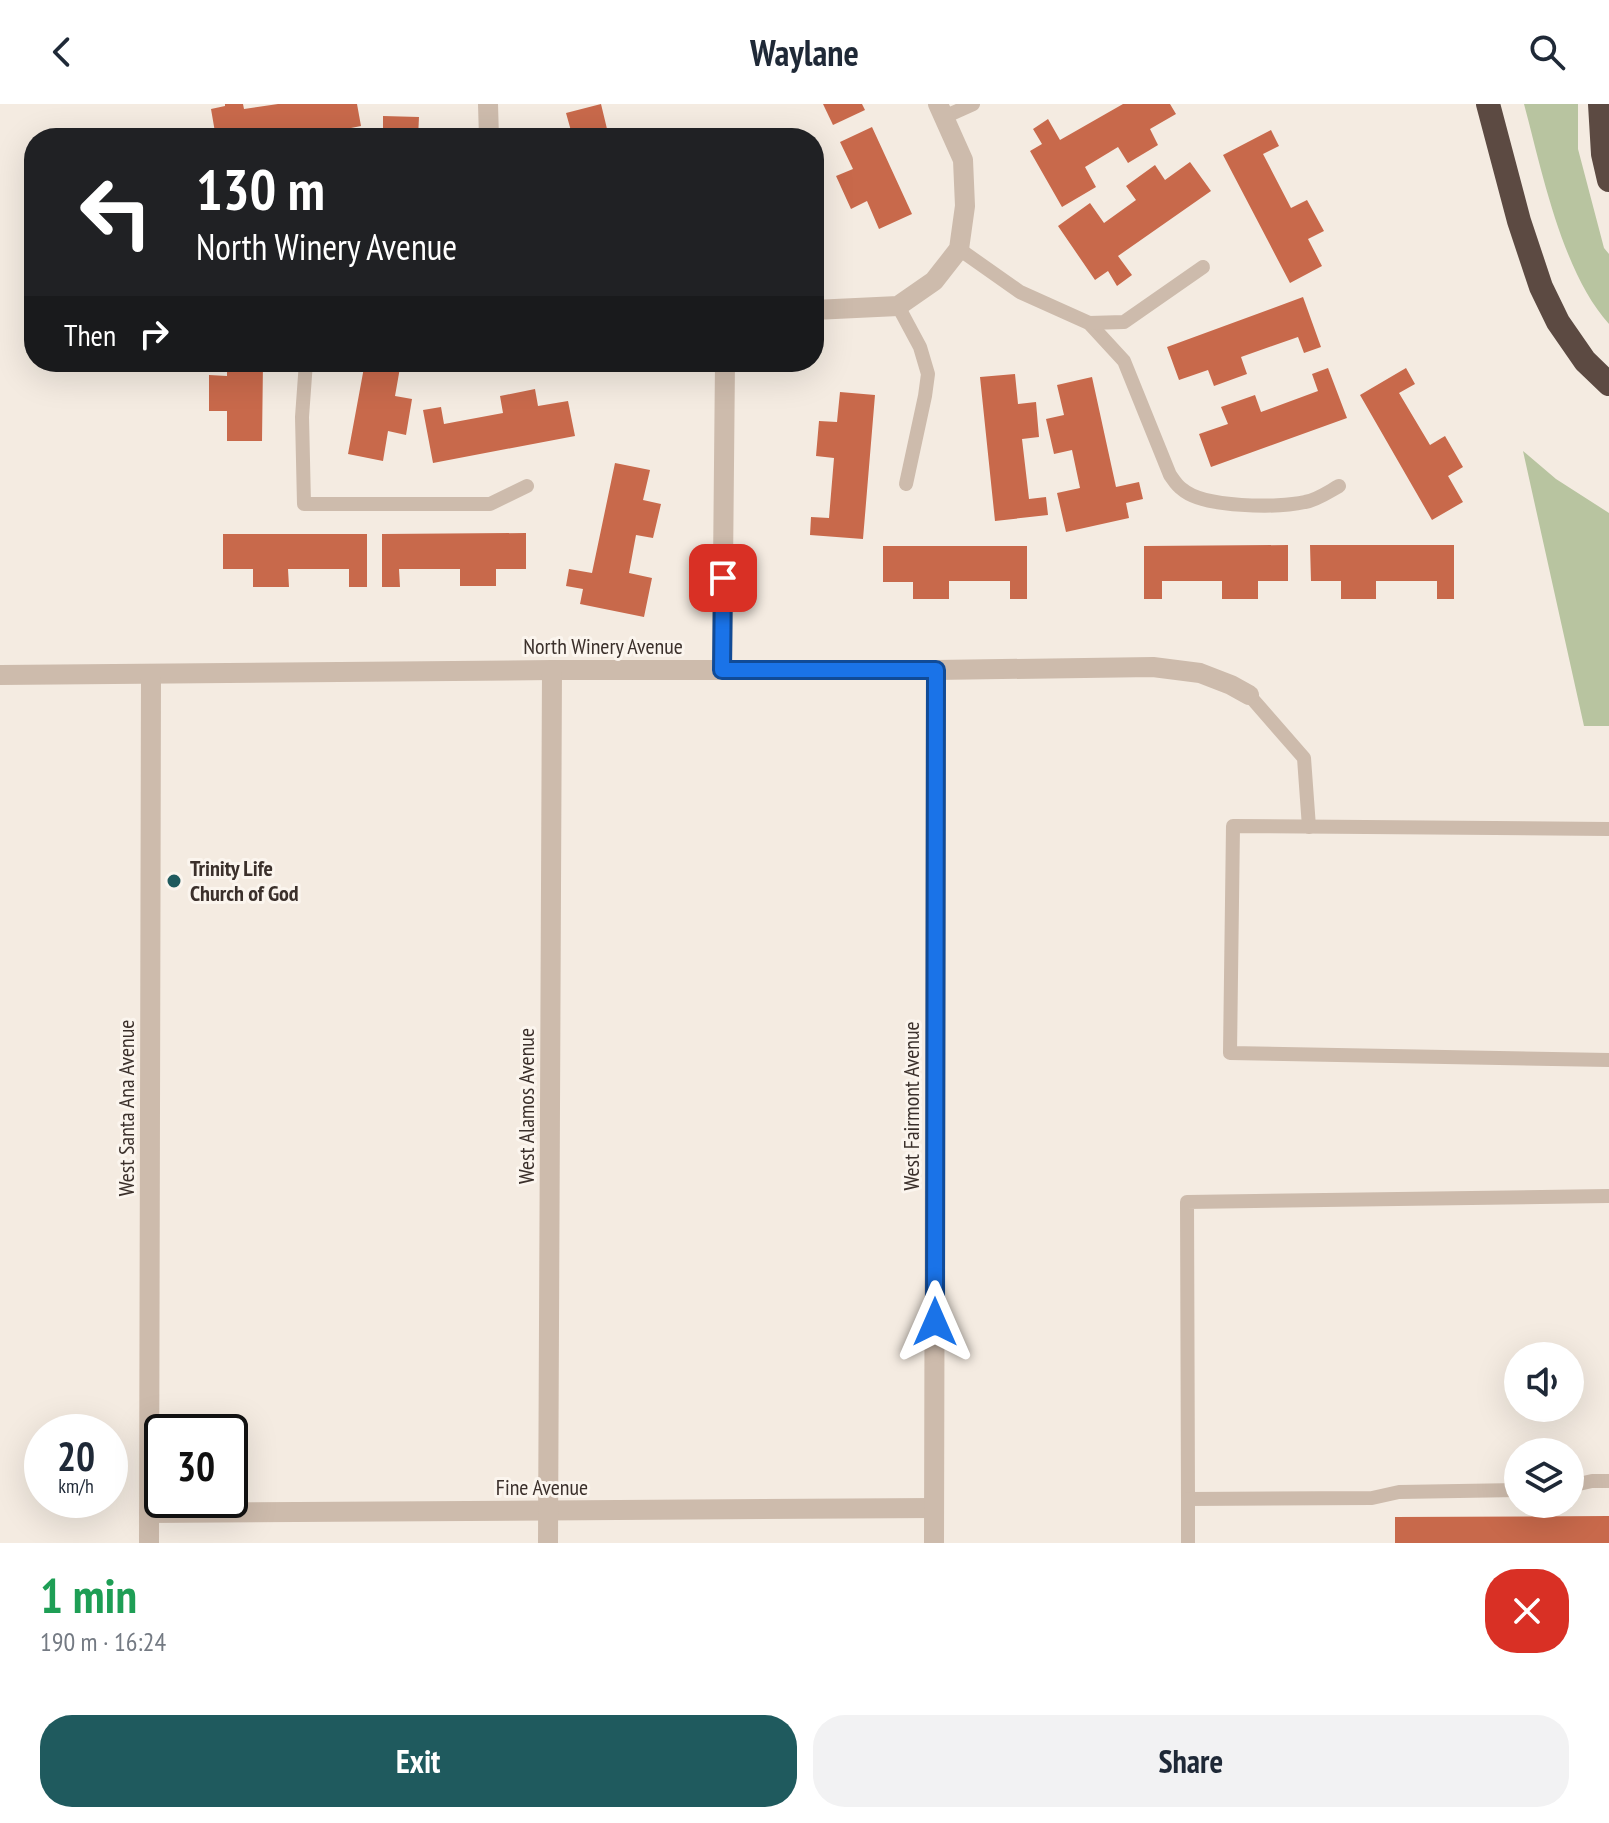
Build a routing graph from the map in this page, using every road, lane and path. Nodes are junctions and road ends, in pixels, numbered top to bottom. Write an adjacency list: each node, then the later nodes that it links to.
1 (488, 104): 6 (street)
2 (973, 104): 5 (lane)
3 (1488, 104): 15 (highway)
4 (1600, 104): 7 (highway)
5 (941, 110): 8 (street)
6 (489, 128)
7 (1609, 180)
8 (959, 249): 10 (street); 12 (lane)
9 (1203, 267): 12 (lane)
10 (898, 306): 11 (street); 16 (lane)
11 (824, 310)
12 (1089, 323): 18 (lane)
13 (305, 372): 17 (lane)
14 (725, 372): 20 (street)
15 (1609, 384)
16 (906, 484)
17 (527, 486)
18 (1339, 486)
19 (552, 670): 20 (street, North Winery Avenue); 22 (street, North Winery Avenue); 35 (street, West Alamos Avenue)
20 (722, 670): 21 (street, North Winery Avenue)
21 (936, 670): 24 (street, North Winery Avenue); 34 (street, West Fairmont Avenue)
22 (151, 674): 23 (street, North Winery Avenue); 29 (street, West Santa Ana Avenue)
23 (0, 675)
24 (1249, 695): 25 (lane)
25 (1309, 827): 26 (lane); 27 (lane)
26 (1609, 829)
27 (1609, 1060)
28 (1609, 1196): 33 (lane)
29 (149, 1414)
30 (1609, 1481): 31 (lane)
31 (1584, 1483)
32 (1504, 1490): 33 (lane)
33 (1188, 1499): 41 (lane)
34 (934, 1508): 35 (street, Fine Avenue); 40 (street, West Fairmont Avenue)
35 (548, 1511): 36 (street, Fine Avenue); 39 (street, West Alamos Avenue)
36 (248, 1513)
37 (149, 1518): 38 (street, West Santa Ana Avenue)
38 (149, 1543)
39 (548, 1543)
40 (934, 1543)
41 (1188, 1543)

